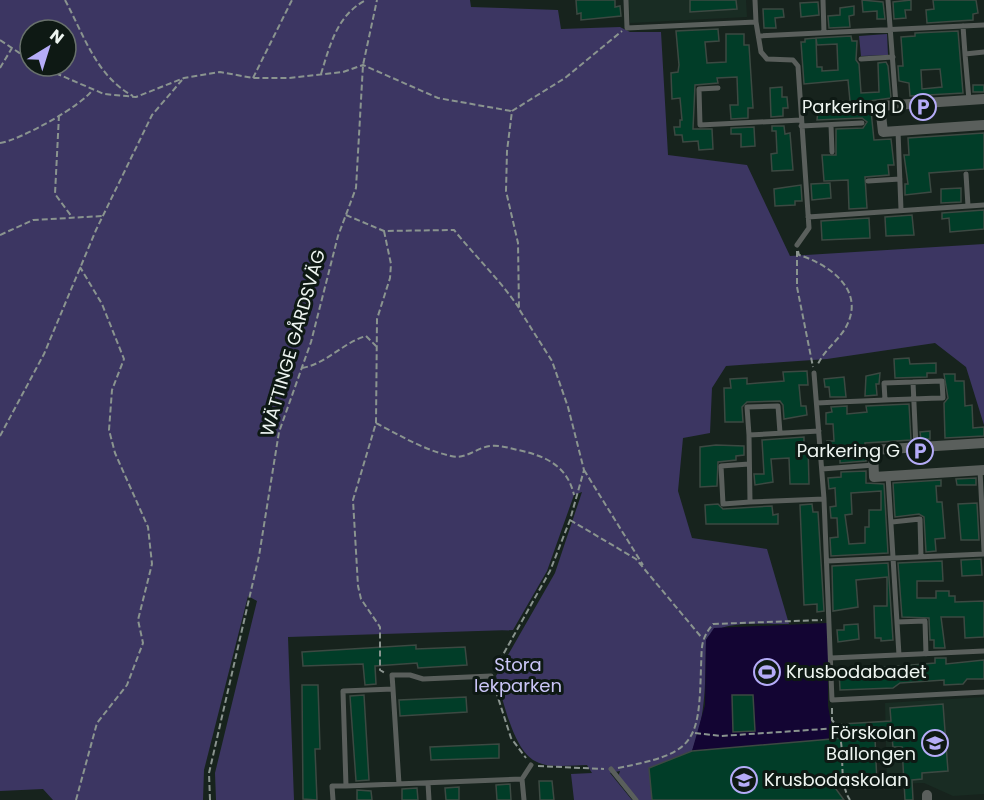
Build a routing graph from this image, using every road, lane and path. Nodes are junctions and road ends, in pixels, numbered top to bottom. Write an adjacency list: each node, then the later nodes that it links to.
1 (65, 0): 31 (path)
2 (292, 0): 28 (path)
3 (366, 0): 25 (path)
4 (377, 0): 23 (path, WÄTTINGE GÅRDSVÄG)
5 (626, 0): 12 (lane)
6 (755, 0): 9 (lane)
7 (823, 0): 14 (lane)
8 (888, 0): 13 (lane)
9 (756, 22): 12 (lane); 15 (lane)
10 (984, 25): 11 (lane)
11 (963, 26): 13 (lane); 20 (lane)
12 (627, 28): 35 (path)
13 (890, 30): 14 (lane); 21 (lane)
14 (824, 33): 15 (lane)
15 (759, 36): 37 (lane)
16 (0, 40): 17 (path)
17 (12, 48): 18 (path); 24 (path)
18 (18, 52)
19 (984, 52): 20 (lane)
20 (965, 54): 33 (lane)
21 (892, 57): 22 (lane); 34 (lane)
22 (861, 60)
23 (363, 65): 25 (path); 35 (path); 51 (path, WÄTTINGE GÅRDSVÄG)
24 (0, 68)
25 (321, 74): 28 (path)
26 (67, 78): 30 (path)
27 (184, 78): 28 (path); 31 (path); 50 (path)
28 (253, 78)
29 (718, 87): 37 (lane)
30 (93, 89): 31 (path); 36 (path)
31 (136, 97)
32 (984, 99): 33 (street)
33 (969, 100): 34 (street)
34 (896, 105): 41 (street)
35 (512, 111): 58 (path)
36 (59, 115): 42 (path); 52 (path)
37 (801, 123): 39 (lane); 53 (lane)
38 (862, 123): 39 (lane)
39 (831, 125): 43 (lane)
40 (984, 125): 41 (street)
41 (898, 130): 45 (lane)
42 (0, 143)
43 (832, 152)
44 (966, 174): 48 (lane)
45 (900, 179): 46 (lane); 49 (lane)
46 (868, 181)
47 (984, 205): 48 (lane)
48 (968, 206): 49 (lane)
49 (902, 210): 53 (lane)
50 (103, 216): 52 (path); 57 (path)
51 (346, 216): 54 (path); 60 (path, WÄTTINGE GÅRDSVÄG)
52 (72, 217): 55 (path)
53 (808, 217): 56 (lane)
54 (384, 231): 58 (path); 59 (path)
55 (0, 235)
56 (797, 245): 61 (path); 61 (path)
57 (80, 267): 70 (path); 110 (path)
58 (519, 309): 76 (path)
59 (377, 347): 60 (path); 66 (path)
60 (302, 368): 111 (path, WÄTTINGE GÅRDSVÄG)
61 (814, 373): 65 (lane)
62 (913, 382): 63 (lane); 63 (lane); 64 (lane)
63 (914, 399): 64 (lane); 72 (lane)
64 (885, 400): 65 (lane)
65 (817, 403): 67 (lane)
66 (376, 423): 79 (path); 97 (path)
67 (819, 431): 68 (lane); 75 (lane)
68 (780, 433): 69 (lane); 69 (lane)
69 (749, 435): 73 (lane)
70 (0, 436)
71 (984, 443): 72 (street)
72 (916, 447): 74 (street)
73 (749, 464): 81 (lane); 81 (lane)
74 (874, 465): 75 (lane); 78 (street)
75 (822, 469): 80 (lane)
76 (584, 470): 83 (path); 89 (path)
77 (982, 470): 78 (street); 82 (lane)
78 (888, 476): 84 (lane)
79 (574, 495)
80 (824, 500): 81 (lane); 88 (lane)
81 (750, 502)
82 (983, 516): 85 (lane)
83 (570, 520): 89 (path); 98 (path)
84 (892, 522): 86 (lane); 87 (lane)
85 (984, 552): 86 (lane)
86 (921, 557): 87 (lane)
87 (894, 558): 88 (lane); 91 (lane)
88 (827, 561): 90 (lane)
89 (646, 569): 92 (path)
90 (831, 620): 92 (path); 96 (lane)
91 (897, 622): 94 (lane); 95 (lane)
92 (702, 638): 103 (path)
93 (984, 651): 94 (lane)
94 (927, 654): 95 (lane)
95 (899, 656): 96 (lane)
96 (831, 658): 101 (lane)
97 (392, 675): 98 (lane); 99 (lane)
98 (491, 675): 104 (path)
99 (393, 689): 108 (lane); 109 (lane)
100 (984, 692): 101 (lane)
101 (832, 700): 102 (path)
102 (839, 729): 103 (path); 116 (path)
103 (695, 733): 105 (path)
104 (531, 765): 105 (path); 106 (lane)
105 (611, 769): 115 (lane)
106 (522, 779): 107 (lane); 114 (lane)
107 (428, 783): 108 (lane); 113 (lane)
108 (399, 784): 109 (lane)
109 (346, 786): 112 (lane)
110 (76, 800)
111 (210, 800)
112 (333, 800)
113 (429, 800)
114 (524, 800)
115 (636, 800)
116 (850, 800)

